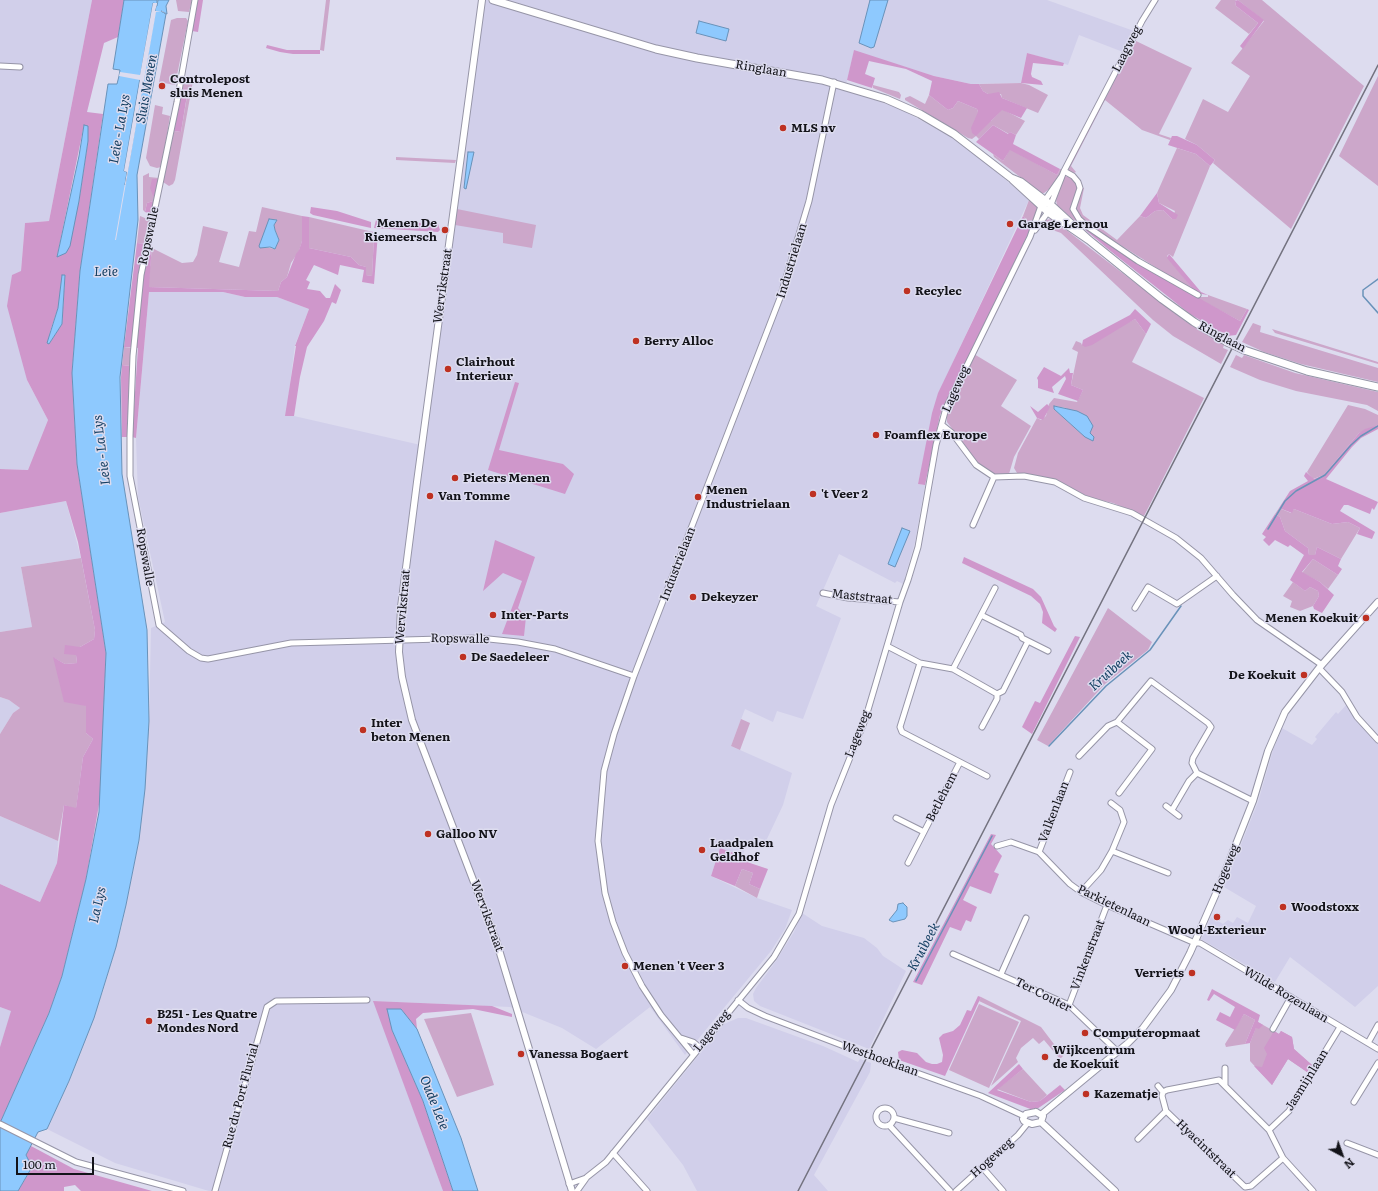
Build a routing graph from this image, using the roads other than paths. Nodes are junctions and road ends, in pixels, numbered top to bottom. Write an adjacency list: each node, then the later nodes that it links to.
1 (195, 0): 24 (street, Ropswalle)
2 (482, 0): 24 (street, Wervikstraat)
3 (493, 0): 7 (main road, Ringlaan)
4 (1155, 0): 8 (street, Laagweg)
5 (0, 66): 6 (street)
6 (20, 67)
7 (834, 82): 10 (main road, Ringlaan); 31 (street, Industrielaan)
8 (1101, 100): 9 (street, Lageweg)
9 (1063, 174): 10 (street, Lageweg); 12 (street)
10 (1046, 206): 11 (street, Lageweg); 11 (street, Lageweg); 13 (main road, Ringlaan, bridge)
11 (1030, 237): 14 (street, Lageweg)
12 (1198, 296)
13 (1378, 387)
14 (942, 425): 15 (street); 20 (street, Lageweg)
15 (994, 477): 16 (street); 17 (street)
16 (973, 525)
17 (1217, 576): 22 (street); 29 (street)
18 (995, 588): 23 (street)
19 (824, 593): 20 (street, Maststraat)
20 (900, 602): 26 (street, Lageweg)
21 (1378, 602): 29 (street, Hogeweg)
22 (1135, 608)
23 (982, 615): 25 (street); 30 (street)
24 (400, 639): 31 (street, Ropswalle); 96 (street, Wervikstraat)
25 (1028, 641): 27 (street); 32 (street)
26 (888, 646): 28 (street); 62 (street, Lageweg)
27 (1048, 651)
28 (920, 663): 30 (street); 37 (street, Betlehem)
29 (1321, 667): 35 (street); 42 (street, Hogeweg)
30 (953, 669): 32 (street)
31 (634, 676): 67 (street, Industrielaan)
32 (997, 694): 34 (street)
33 (1117, 722): 36 (street); 39 (street); 41 (street)
34 (982, 727)
35 (1378, 740)
36 (1079, 756)
37 (960, 762): 40 (street, Betlehem); 48 (street, Betlehem)
38 (1070, 772): 51 (street, Valkenlaan)
39 (1197, 774): 42 (street); 45 (street)
40 (988, 776)
41 (1119, 793)
42 (1253, 801): 57 (street, Hogeweg)
43 (1112, 803): 50 (street)
44 (1166, 806): 45 (street)
45 (1172, 810): 46 (street)
46 (1179, 816)
47 (896, 818): 48 (street, Betlehem)
48 (924, 832): 52 (street, Betlehem)
49 (997, 846): 51 (street, Parkietenlaan)
50 (1112, 851): 53 (street); 54 (street)
51 (1039, 852): 54 (street, Parkietenlaan)
52 (908, 862)
53 (1168, 873)
54 (1081, 892): 55 (street, Parkietenlaan)
55 (1107, 906): 57 (street, Parkietenlaan); 63 (street, Vinkenstraat)
56 (1026, 918): 59 (street, Ter Couter)
57 (1195, 943): 60 (street, Wilde Rozenlaan); 71 (street, Hogeweg)
58 (953, 954): 59 (street, Ter Couter)
59 (1001, 974): 63 (street, Ter Couter)
60 (1291, 998): 65 (street, Wilde Rozenlaan); 66 (street)
61 (366, 1000): 98 (street, Rue du Port Fluvial)
62 (738, 1000): 69 (street, Lageweg); 81 (street, Westhoeklaan, bridge)
63 (1069, 1005): 71 (street, Ter Couter)
64 (1378, 1025): 68 (street)
65 (1340, 1027): 68 (street, Wilde Rozenlaan); 87 (street, Jasmijnlaan)
66 (1273, 1029)
67 (681, 1038): 69 (street, Industrielaan); 72 (street, Industrielaan)
68 (1368, 1043): 70 (street, Wilde Rozenlaan)
69 (699, 1047): 72 (street, Lageweg)
70 (1378, 1049)
71 (1118, 1052): 80 (street, Hogeweg)
72 (693, 1054): 91 (street, Lageweg)
73 (1378, 1063): 78 (street)
74 (1225, 1068): 75 (street)
75 (1225, 1085): 77 (street); 87 (street)
76 (1158, 1086): 77 (street)
77 (1163, 1092): 79 (street, Hyacintstraat)
78 (1354, 1102)
79 (1166, 1111): 89 (street, Hyacintstraat); 93 (street, Hyacintstraat)
80 (1042, 1114): 81 (street); 83 (street)
81 (1024, 1116): 85 (street)
82 (894, 1118): 86 (street); 86 (street); 88 (street)
83 (1041, 1122): 85 (street); 105 (street)
84 (0, 1124): 97 (street)
85 (1027, 1124): 94 (street, Hogeweg)
86 (890, 1125): 102 (street)
87 (1269, 1130): 93 (street)
88 (949, 1133)
89 (1138, 1139)
90 (1346, 1143): 92 (street)
91 (613, 1153): 95 (street, Lageweg); 101 (street)
92 (1378, 1154)
93 (1283, 1158): 106 (street)
94 (982, 1167): 103 (street, Hogeweg); 104 (street)
95 (587, 1178): 96 (street, Lageweg); 100 (street, Lageweg)
96 (569, 1184): 99 (street, Wervikstraat)
97 (183, 1191)
98 (215, 1191)
99 (572, 1191)
100 (576, 1191)
101 (647, 1191)
102 (950, 1191)
103 (956, 1191)
104 (1003, 1191)
105 (1115, 1191)
106 (1312, 1191)

